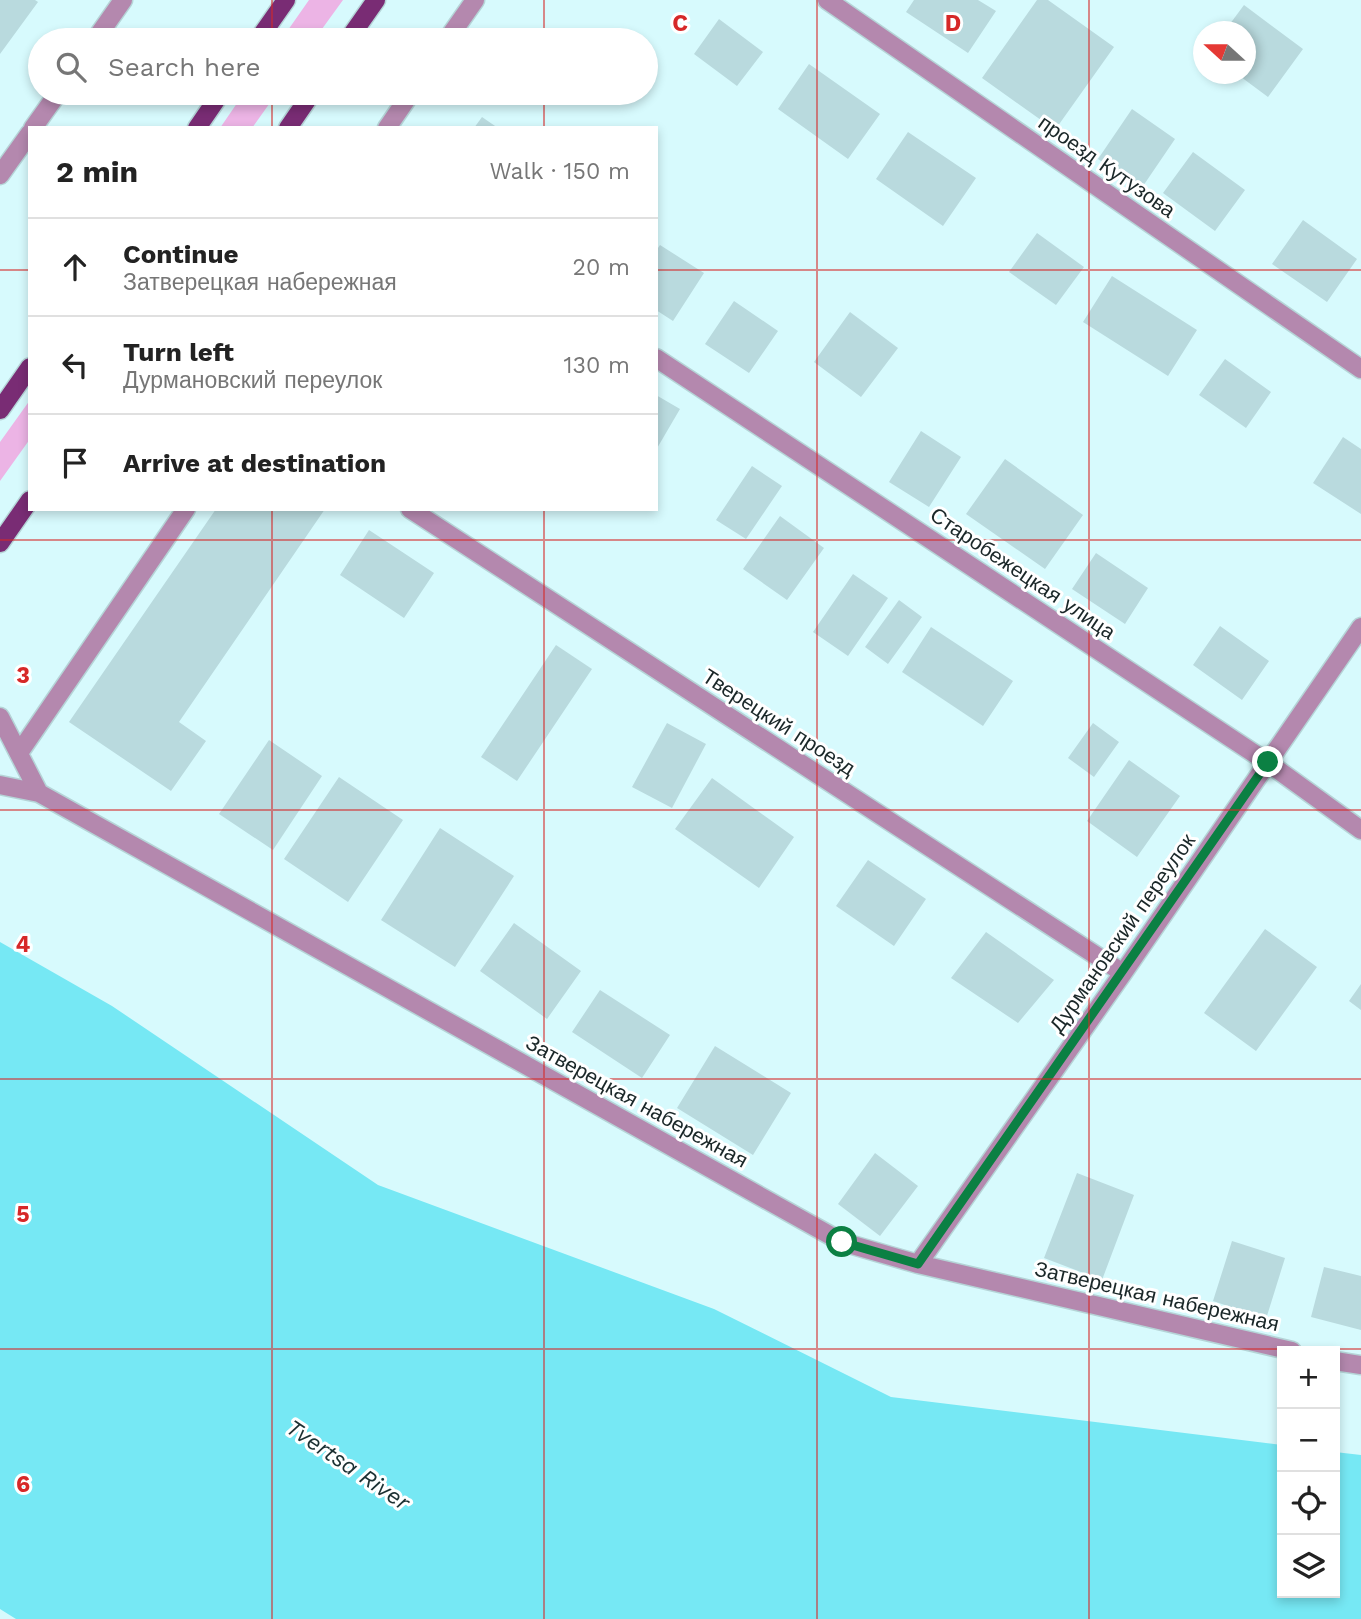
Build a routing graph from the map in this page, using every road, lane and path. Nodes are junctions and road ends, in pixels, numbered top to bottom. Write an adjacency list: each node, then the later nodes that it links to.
1 (124, 0): 6 (street)
2 (286, 0): 7 (main road)
3 (376, 0): 8 (main road)
4 (475, 0): 9 (street)
5 (827, 0): 21 (street, проезд Кутузова)
6 (104, 28)
7 (266, 28)
8 (356, 28)
9 (455, 28)
10 (49, 105): 14 (street)
11 (213, 105): 15 (main road)
12 (304, 105): 16 (main road)
13 (403, 105): 17 (street)
14 (34, 126)
15 (198, 126)
16 (289, 126)
17 (388, 126)
18 (28, 136): 19 (street)
19 (0, 175)
20 (658, 359): 31 (street, Старобежецкая улица)
21 (1361, 369)
22 (28, 370): 23 (main road)
23 (0, 410)
24 (28, 503): 27 (main road)
25 (185, 511): 30 (street)
26 (413, 511): 35 (street, Тверецкий проезд)
27 (0, 543)
28 (1361, 627): 31 (street, Дурмановский переулок)
29 (0, 717): 30 (street)
30 (19, 753): 33 (street)
31 (1268, 762): 34 (street, Старобежецкая улица); 35 (street, Дурмановский переулок)
32 (0, 785): 33 (street, Затверецкая набережная)
33 (39, 793): 36 (street, Затверецкая набережная)
34 (1361, 830)
35 (1123, 973): 36 (street, Дурмановский переулок)
36 (918, 1264): 37 (street, Затверецкая набережная)
37 (1277, 1348)
38 (1340, 1362): 39 (street)
39 (1361, 1365)

